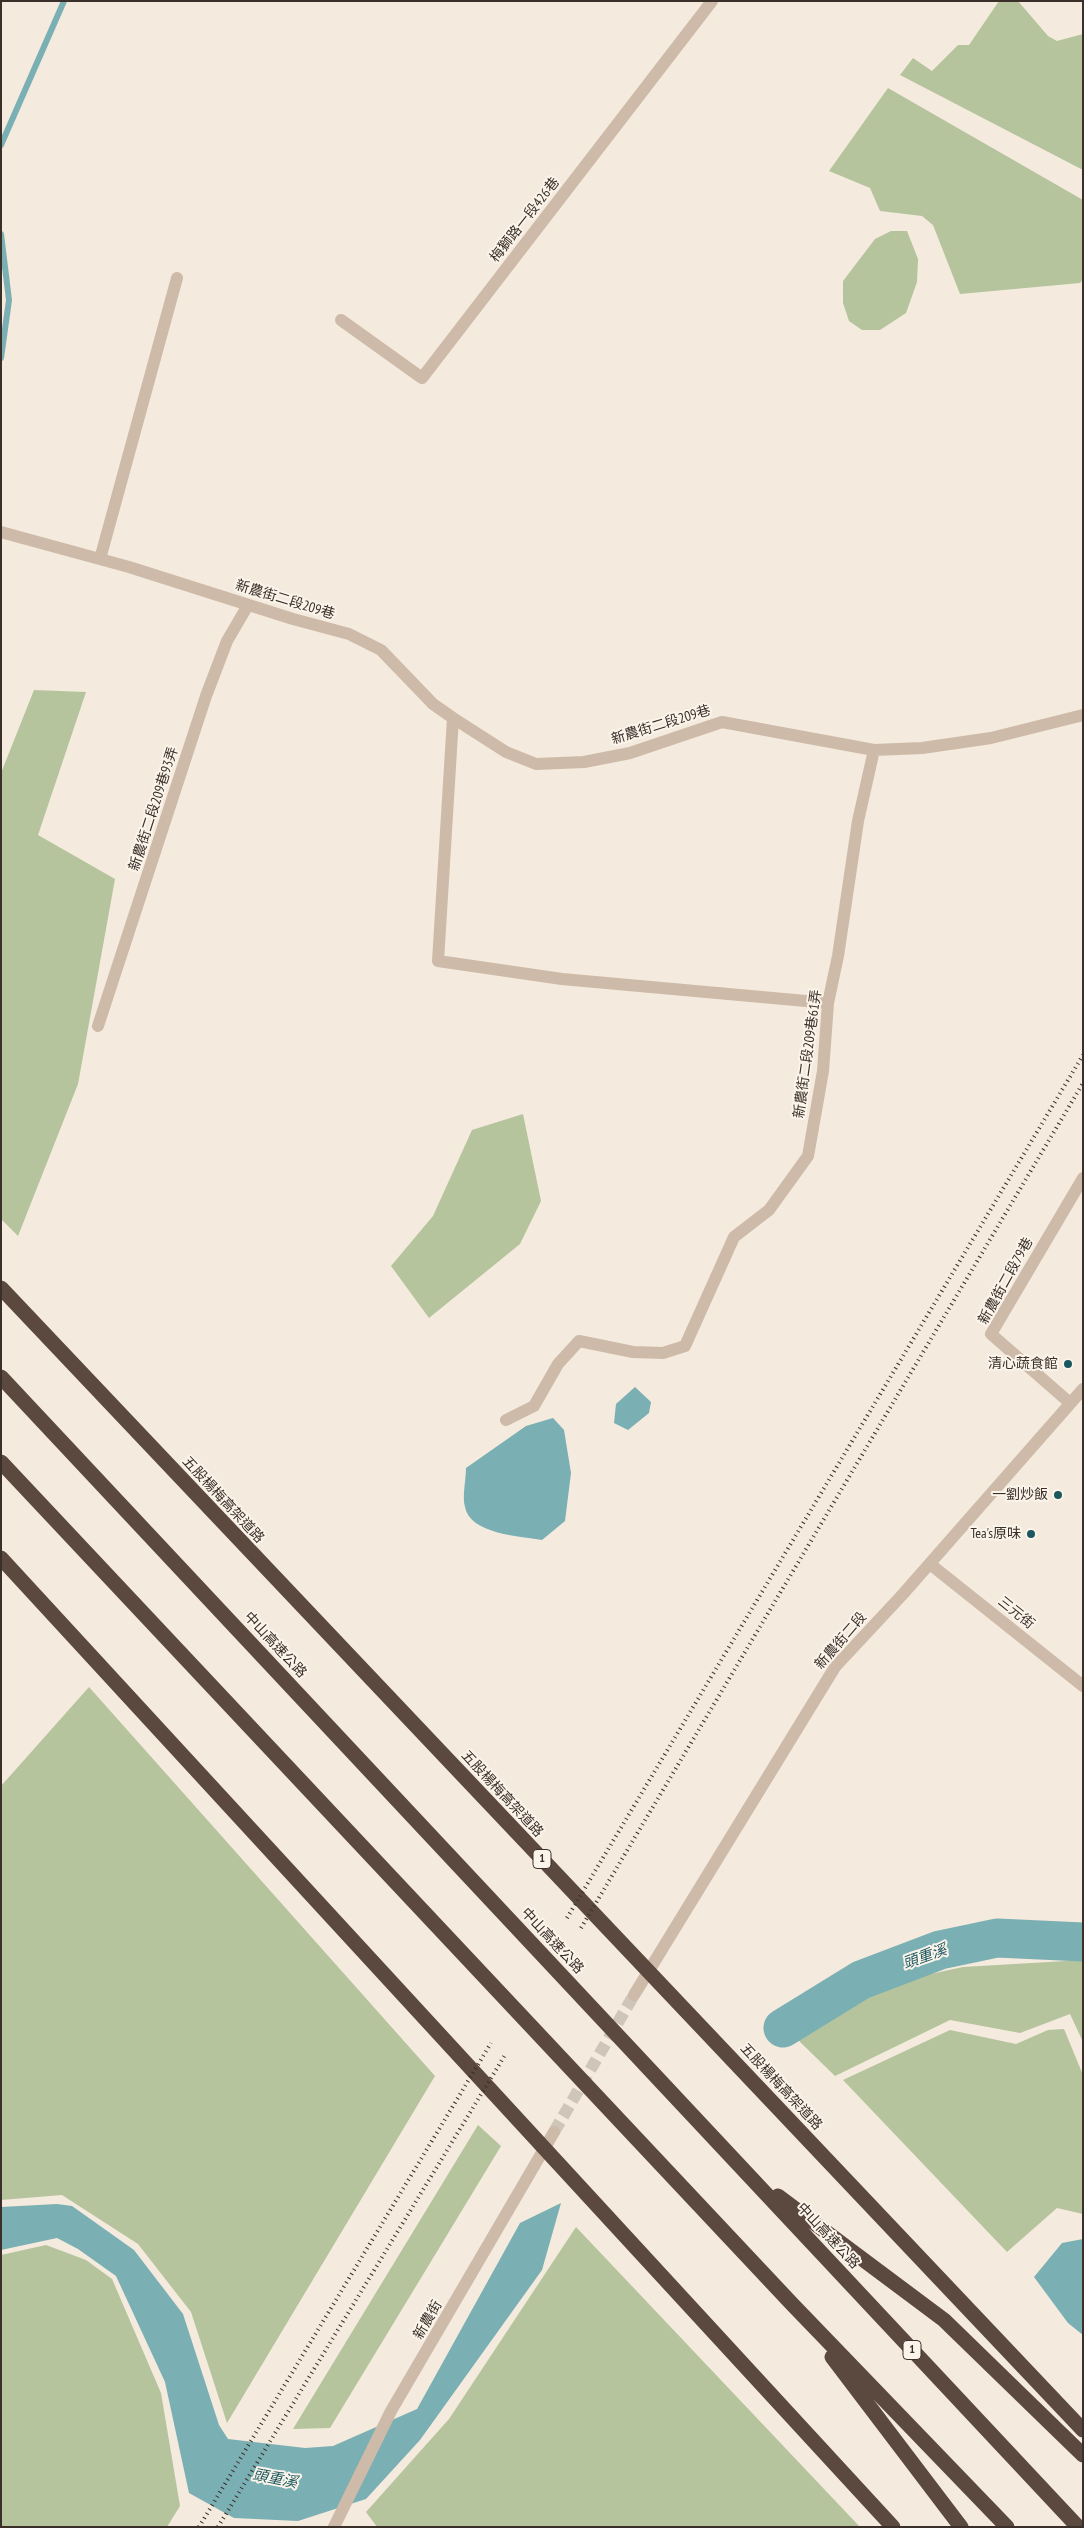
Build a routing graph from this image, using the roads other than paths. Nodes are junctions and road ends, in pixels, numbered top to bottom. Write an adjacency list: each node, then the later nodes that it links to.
1 (712, 1): 3 (street, 梅獅路一段426巷)
2 (176, 278): 5 (street)
3 (341, 320)
4 (1, 532): 5 (street, 新農街二段209巷)
5 (100, 559): 6 (street, 新農街二段209巷)
6 (248, 605): 8 (street, 新農街二段209巷); 11 (street, 新農街二段209巷93弄)
7 (1083, 715): 9 (street, 新農街二段209巷)
8 (453, 718): 9 (street, 新農街二段209巷); 10 (street)
9 (874, 750): 10 (street, 新農街二段209巷61弄)
10 (828, 1003): 17 (street, 新農街二段209巷61弄)
11 (98, 1026)
12 (1083, 1178): 16 (street, 新農街二段79巷)
13 (1, 1288): 26 (highway, 五股楊梅高架道路 / 1)
14 (1, 1377): 24 (highway, 中山高速公路 / 1)
15 (1083, 1389): 16 (street, 新農街二段)
16 (1070, 1403): 20 (street, 新農街二段)
17 (506, 1420)
18 (1, 1462): 25 (highway)
19 (1, 1558): 29 (highway)
20 (930, 1564): 21 (street, 三元街); 22 (street, 新農街二段)
21 (1083, 1686)
22 (634, 1995)
23 (554, 2132): 28 (street, 新農街)
24 (746, 2172): 27 (highway); 32 (highway, 中山高速公路 / 1)
25 (792, 2304): 30 (highway); 31 (highway)
26 (1083, 2430)
27 (1083, 2455)
28 (337, 2523)
29 (893, 2527)
30 (960, 2527)
31 (1007, 2527)
32 (1078, 2527)

